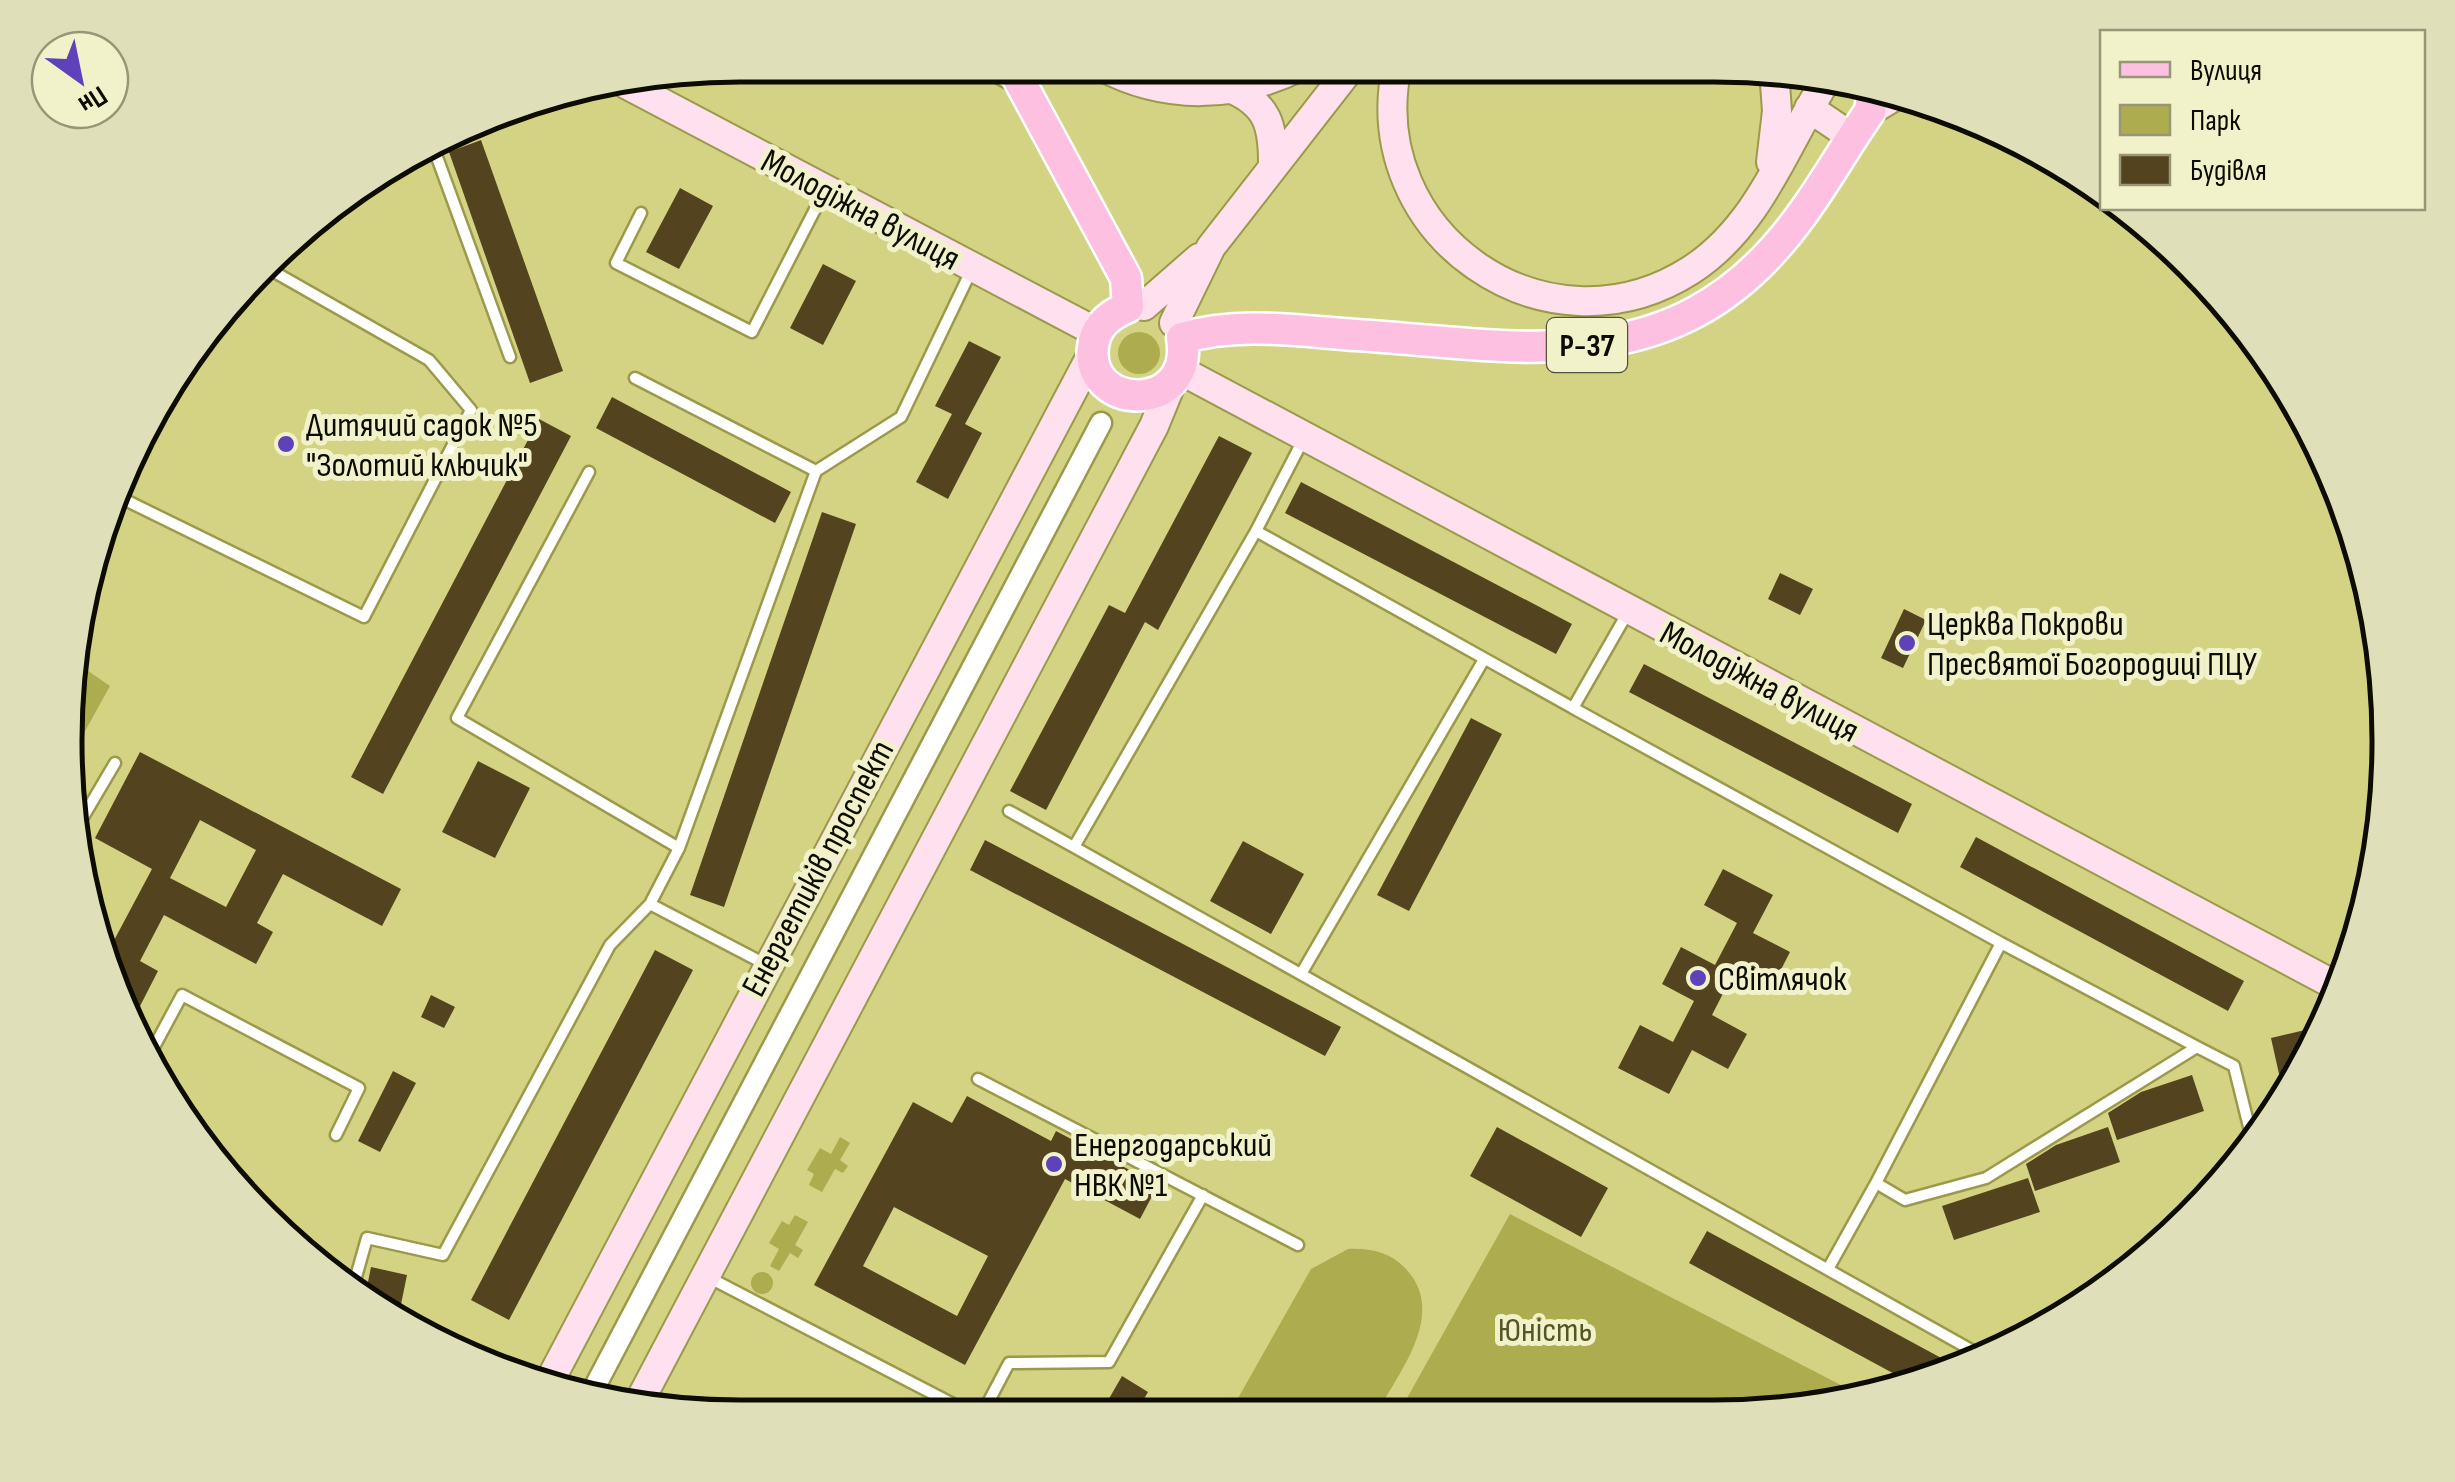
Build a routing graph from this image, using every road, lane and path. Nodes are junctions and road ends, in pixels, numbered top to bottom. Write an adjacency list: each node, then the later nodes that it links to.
1 (1005, 82): 12 (lane)
2 (1019, 82): 12 (main road)
3 (1138, 82): 9 (street)
4 (1253, 82): 9 (street)
5 (1325, 82): 17 (street)
6 (1339, 82): 17 (street)
7 (1395, 82): 19 (street)
8 (1774, 86): 19 (street)
9 (1232, 89): 17 (street)
10 (639, 91): 18 (street, Молодіжна вулиця)
11 (1819, 91): 14 (street)
12 (1025, 93): 24 (main road)
13 (1870, 102): 15 (main road, Р-37)
14 (1808, 108): 15 (street); 19 (street)
15 (1852, 137): 25 (main road, Р-37)
16 (437, 157): 27 (lane)
17 (1273, 163): 21 (street)
18 (824, 190): 20 (lane); 22 (street, Молодіжна вулиця)
19 (1762, 194)
20 (641, 213)
21 (1211, 247): 24 (street); 25 (street)
22 (973, 268): 26 (street, Молодіжна вулиця); 32 (lane)
23 (277, 273): 34 (lane)
24 (1136, 306): 25 (street); 26 (main road)
25 (1178, 331): 28 (main road)
26 (1094, 343): 28 (main road); 46 (street, Енергетиків проспект)
27 (510, 356)
28 (1176, 376): 31 (street, Молодіжна вулиця); 59 (street)
29 (635, 378): 32 (lane)
30 (1101, 423): 62 (street)
31 (1304, 439): 35 (lane); 36 (street, Молодіжна вулиця)
32 (816, 471): 43 (lane)
33 (589, 472): 43 (lane)
34 (128, 501)
35 (1256, 531): 37 (lane); 42 (lane)
36 (1628, 612): 38 (lane); 48 (street, Молодіжна вулиця)
37 (1483, 661): 38 (lane); 47 (lane)
38 (1573, 708): 45 (lane)
39 (115, 764): 40 (lane)
40 (87, 811)
41 (1008, 811): 42 (lane)
42 (1074, 847): 47 (lane)
43 (678, 848): 44 (lane)
44 (650, 904): 46 (lane); 58 (lane)
45 (2001, 943): 50 (lane); 54 (lane)
46 (766, 964): 61 (street, Енергетиків проспект)
47 (1301, 974): 57 (lane)
48 (2327, 980)
49 (156, 1043): 53 (lane)
50 (2198, 1047): 52 (lane); 54 (lane)
51 (978, 1078): 55 (lane)
52 (2248, 1126)
53 (336, 1135)
54 (1876, 1183): 57 (lane)
55 (1203, 1196): 56 (lane); 65 (lane)
56 (1298, 1245)
57 (1828, 1269): 60 (lane)
58 (356, 1275)
59 (706, 1276): 63 (street); 64 (lane)
60 (1968, 1348)
61 (554, 1372)
62 (597, 1383)
63 (644, 1392)
64 (947, 1400)
65 (987, 1400)

